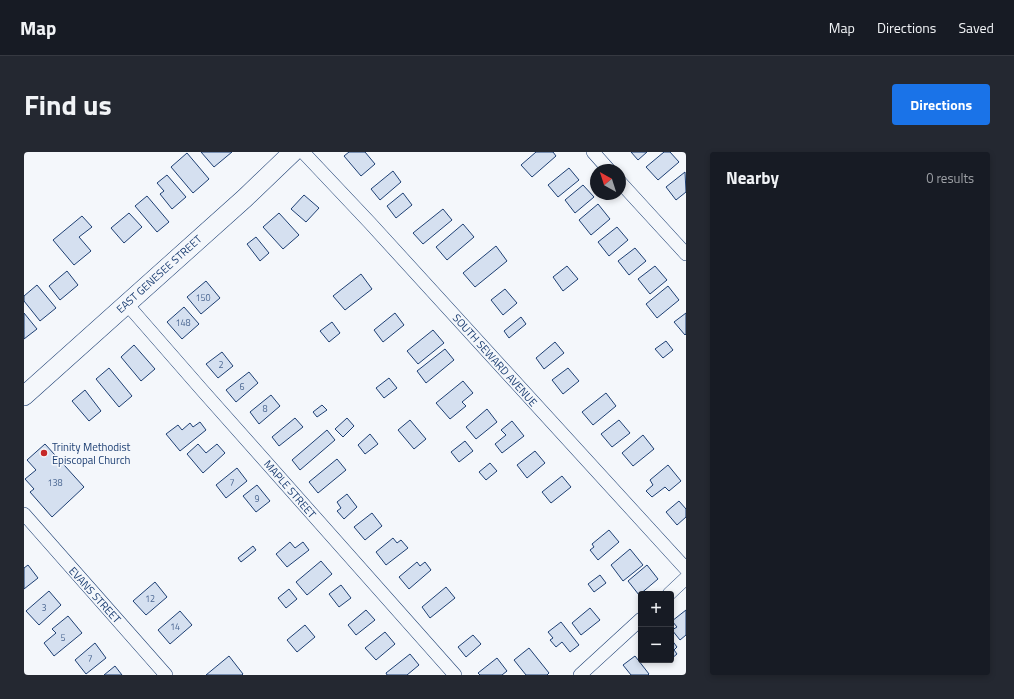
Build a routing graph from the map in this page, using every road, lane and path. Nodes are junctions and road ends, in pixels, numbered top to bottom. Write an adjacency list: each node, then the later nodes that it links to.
1 (293, 152): 7 (highway, EAST GENESEE STREET)
2 (303, 152): 10 (street, SOUTH SEWARD AVENUE)
3 (593, 152): 4 (street)
4 (604, 164)
5 (626, 189): 6 (street)
6 (686, 254)
7 (126, 303): 8 (highway, EAST GENESEE STREET); 15 (street, MAPLE STREET)
8 (24, 396)
9 (24, 514): 14 (street, EVANS STREET)
10 (686, 570)
11 (686, 578): 12 (street)
12 (672, 591)
13 (638, 623): 16 (street)
14 (166, 675)
15 (455, 675)
16 (580, 675)

